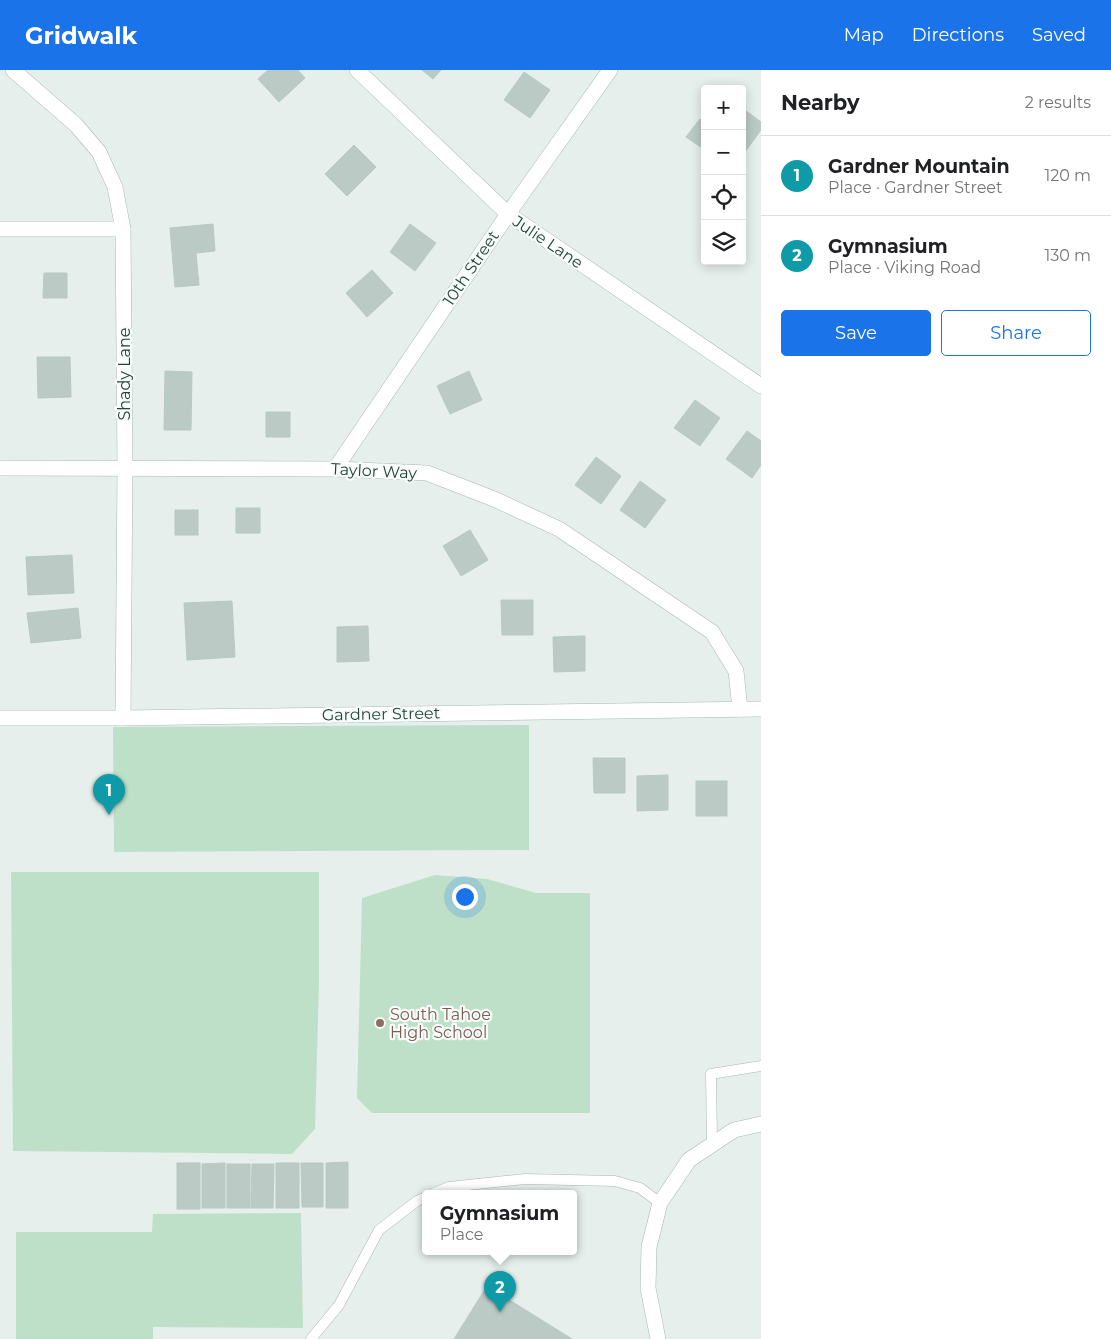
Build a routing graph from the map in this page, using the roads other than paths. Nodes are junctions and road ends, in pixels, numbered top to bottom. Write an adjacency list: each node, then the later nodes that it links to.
1 (13, 70): 6 (street, Shady Lane)
2 (357, 70): 4 (street, Julie Lane)
3 (610, 70): 4 (street, 10th Street)
4 (508, 214): 7 (street, Julie Lane); 10 (street, 10th Street)
5 (0, 229): 6 (street)
6 (123, 230): 8 (street, Shady Lane)
7 (761, 386)
8 (125, 467): 9 (street, Taylor Way); 10 (street, Taylor Way); 14 (street, Shady Lane)
9 (0, 468)
10 (335, 469): 11 (street, Taylor Way)
11 (740, 709): 12 (street, Gardner Street); 14 (street, Gardner Street)
12 (761, 709)
13 (0, 718): 14 (street, Gardner Street)
14 (123, 718)
15 (761, 1066): 17 (lane)
16 (761, 1124): 17 (street)
17 (712, 1144): 20 (street)
18 (441, 1190): 20 (lane)
19 (422, 1199): 21 (lane)
20 (660, 1203): 22 (street)
21 (311, 1339)
22 (658, 1339)

